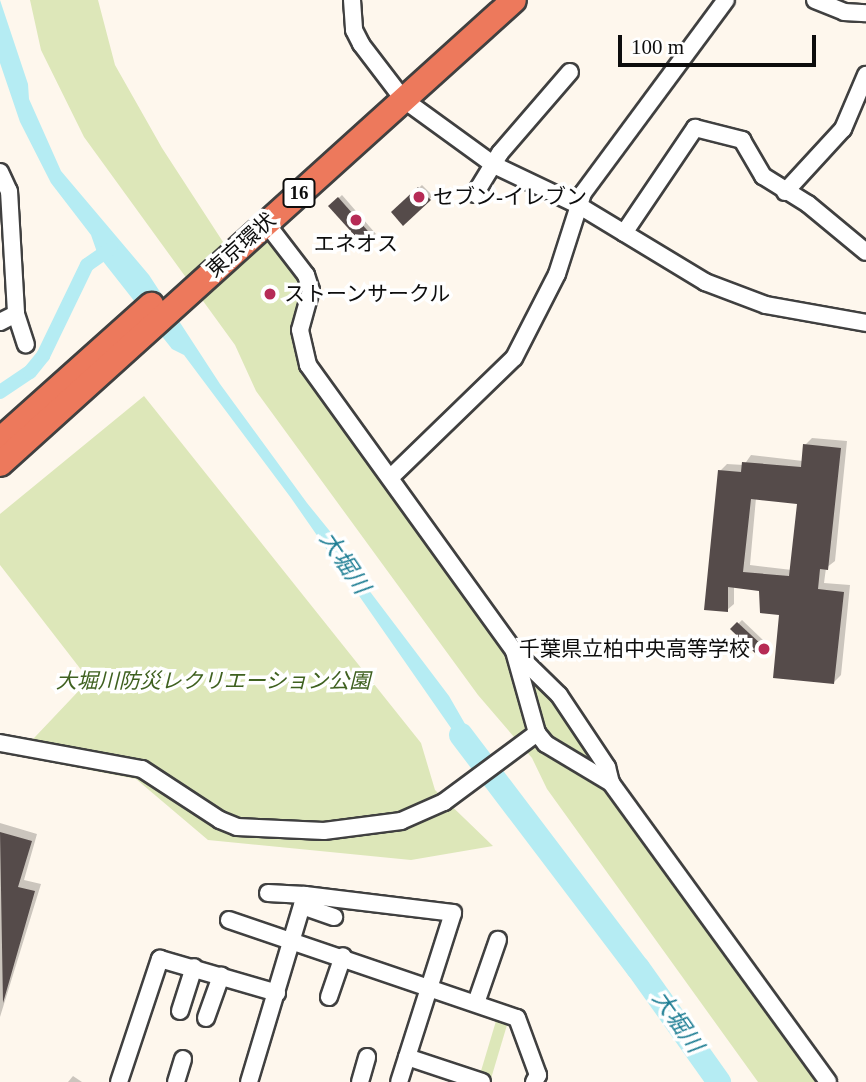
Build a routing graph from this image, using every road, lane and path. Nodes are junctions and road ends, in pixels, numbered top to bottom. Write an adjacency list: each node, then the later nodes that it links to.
1 (352, 0): 9 (street)
2 (489, 0): 9 (highway, 東京環状 / 16)
3 (514, 0): 9 (highway, 東京環状 / 16)
4 (726, 0): 14 (street)
5 (815, 0): 6 (street)
6 (866, 13)
7 (570, 72): 10 (street)
8 (866, 75): 12 (street)
9 (399, 93): 10 (street); 15 (highway, 東京環状 / 16); 18 (highway, 東京環状 / 16)
10 (494, 164): 13 (street); 14 (street)
11 (0, 172): 19 (street)
12 (785, 192): 16 (street); 17 (street)
13 (475, 194)
14 (578, 205): 16 (street); 26 (street)
15 (266, 223): 18 (highway, 東京環状 / 16); 26 (street)
16 (624, 233): 21 (street)
17 (866, 252)
18 (189, 281): 22 (highway, 東京環状 / 16)
19 (16, 314): 20 (street); 23 (street)
20 (0, 322)
21 (866, 323)
22 (128, 338): 24 (highway, 東京環状 / 16); 25 (highway, 東京環状 / 16)
23 (26, 344)
24 (0, 440)
25 (0, 464)
26 (391, 477): 27 (street)
27 (514, 651): 28 (street); 30 (street)
28 (533, 737): 29 (street); 30 (street)
29 (0, 743)
30 (611, 783): 56 (street)
31 (268, 893): 32 (street)
32 (304, 900): 33 (street); 36 (street); 40 (street)
33 (334, 917)
34 (229, 920): 36 (street)
35 (498, 940): 43 (street)
36 (293, 943): 37 (street); 41 (street)
37 (342, 956): 40 (street); 42 (street)
38 (194, 967): 39 (street); 44 (street); 49 (street)
39 (221, 976): 41 (street); 45 (street)
40 (429, 986): 43 (street); 47 (street)
41 (277, 993): 51 (street)
42 (329, 997)
43 (476, 1003): 55 (street)
44 (180, 1012)
45 (206, 1018)
46 (367, 1057): 52 (street)
47 (407, 1057): 53 (street); 54 (street)
48 (183, 1059): 50 (street)
49 (119, 1082)
50 (176, 1082)
51 (249, 1082)
52 (360, 1082)
53 (399, 1082)
54 (482, 1082)
55 (534, 1082)
56 (828, 1082)

